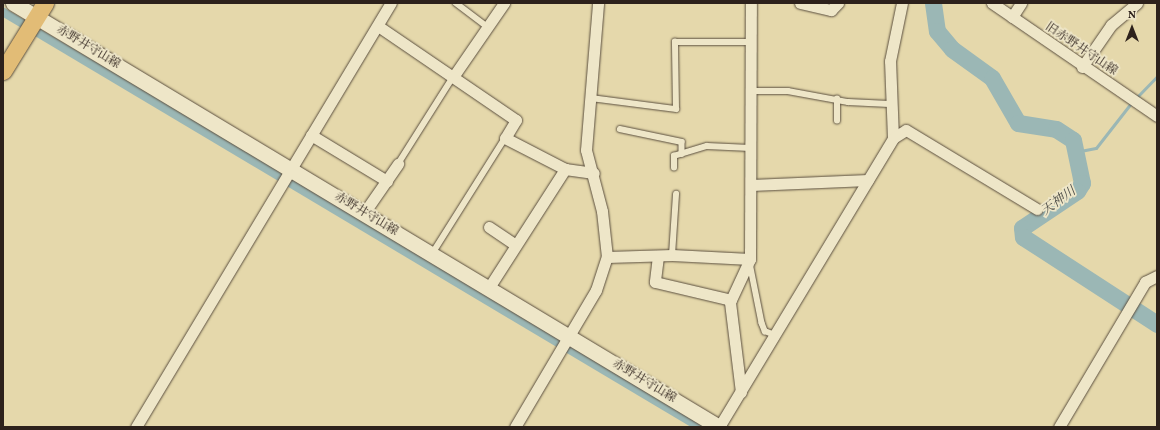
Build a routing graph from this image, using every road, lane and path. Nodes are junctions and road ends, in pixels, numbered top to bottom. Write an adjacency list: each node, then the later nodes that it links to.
1 (13, 3): 13 (main road, 赤野井守山線)
2 (391, 3): 15 (street)
3 (456, 3): 16 (lane)
4 (504, 3): 16 (street)
5 (598, 3): 22 (street)
6 (751, 3): 17 (street)
7 (800, 3): 8 (street)
8 (838, 3)
9 (902, 3): 24 (street)
10 (992, 3): 14 (street, 旧赤野井守山線)
11 (1021, 3): 14 (street)
12 (1137, 3): 18 (street)
13 (41, 10): 19 (main road); 35 (main road, 赤野井守山線)
14 (1012, 17): 18 (street, 旧赤野井守山線)
15 (378, 26): 20 (street); 28 (street)
16 (488, 27): 20 (street)
17 (750, 42): 21 (street); 22 (lane)
18 (1082, 66): 25 (street, 旧赤野井守山線)
19 (3, 71)
20 (453, 77): 29 (street); 33 (lane)
21 (751, 91): 23 (lane); 31 (street)
22 (591, 98): 37 (street)
23 (837, 100): 24 (lane); 26 (lane)
24 (889, 104): 30 (street)
25 (1157, 116)
26 (837, 121)
27 (620, 129): 32 (lane)
28 (312, 135): 35 (street); 39 (street)
29 (505, 138): 36 (street); 46 (lane)
30 (893, 138): 38 (street); 42 (street)
31 (750, 148): 32 (lane); 40 (street)
32 (682, 154): 34 (lane)
33 (398, 164): 39 (street)
34 (674, 168)
35 (291, 169): 43 (main road, 赤野井守山線); 58 (street)
36 (565, 169): 37 (street); 45 (street)
37 (594, 173): 49 (street)
38 (868, 180): 40 (street); 54 (street)
39 (387, 181): 43 (street)
40 (750, 185): 50 (street)
41 (676, 194): 47 (lane)
42 (1037, 209)
43 (364, 214): 46 (main road, 赤野井守山線)
44 (489, 227): 45 (street)
45 (516, 245): 52 (street)
46 (432, 254): 52 (main road, 赤野井守山線)
47 (672, 255): 48 (street); 50 (street)
48 (658, 256): 49 (street); 53 (street)
49 (607, 257): 55 (street)
50 (750, 259): 53 (street); 54 (lane)
51 (1157, 276): 60 (street)
52 (488, 289): 55 (main road, 赤野井守山線)
53 (731, 300): 56 (street)
54 (775, 335): 56 (street)
55 (569, 337): 57 (main road, 赤野井守山線); 59 (street)
56 (741, 392): 57 (street)
57 (713, 426)
58 (136, 427)
59 (515, 427)
60 (1059, 427)

